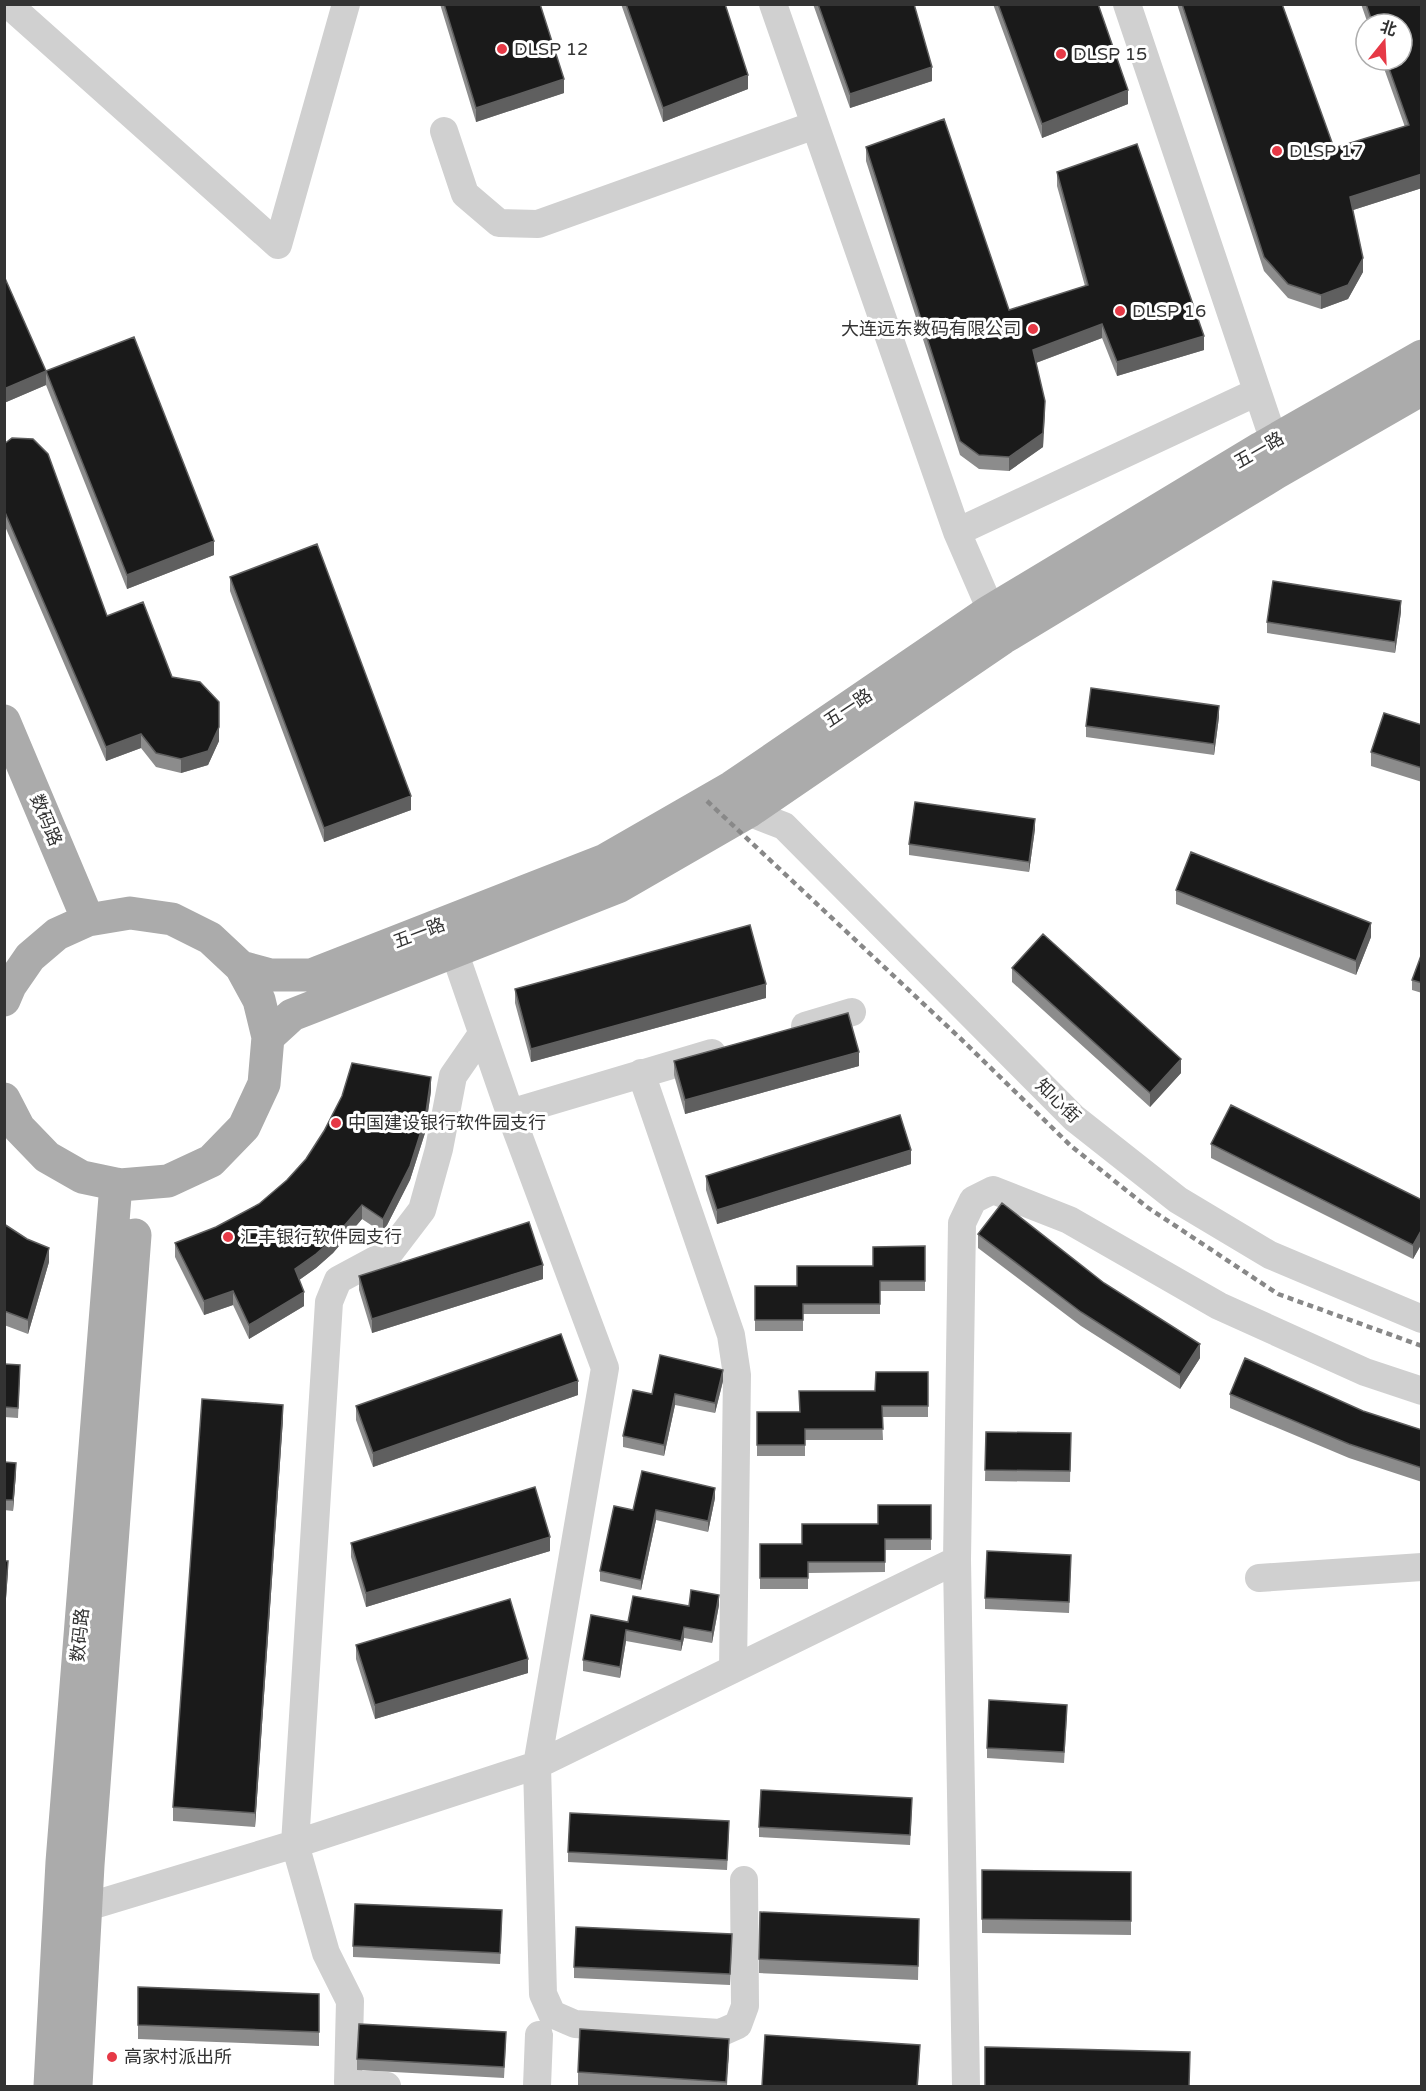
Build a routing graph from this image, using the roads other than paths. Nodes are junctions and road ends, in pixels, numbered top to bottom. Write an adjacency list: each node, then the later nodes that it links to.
1 (8, 4): 2 (street)
2 (346, 4)
3 (773, 4): 5 (street)
4 (1127, 4): 9 (street)
5 (815, 125): 6 (street); 12 (street)
6 (444, 131)
7 (1422, 356): 10 (main road, 五一路)
8 (1422, 389): 11 (main road, 五一路)
9 (1257, 392): 10 (street); 12 (street)
10 (1274, 441): 11 (street); 13 (main road, 五一路)
11 (1276, 473): 13 (main road, 五一路)
12 (957, 532): 13 (street)
13 (997, 624): 15 (main road, 五一路); 18 (main road, 五一路)
14 (4, 721): 16 (main road, 数码路)
15 (748, 812): 17 (main road, 五一路); 29 (street, 知心街)
16 (88, 920): 18 (main road); 19 (main road)
17 (454, 951): 22 (street); 23 (main road, 五一路)
18 (241, 967): 23 (main road)
19 (4, 1000)
20 (852, 1012): 21 (street)
21 (785, 1031)
22 (482, 1034): 27 (street); 36 (street)
23 (268, 1036): 28 (main road)
24 (741, 1044): 25 (street)
25 (640, 1073): 27 (street); 34 (street)
26 (4, 1099): 28 (main road)
27 (510, 1113): 35 (street)
28 (127, 1185): 38 (main road, 数码路)
29 (1422, 1319)
30 (1422, 1391): 31 (street)
31 (957, 1560): 34 (street); 44 (street)
32 (1422, 1567): 33 (street)
33 (1259, 1578)
34 (733, 1669): 35 (street)
35 (537, 1765): 36 (street); 37 (street)
36 (295, 1844): 38 (street); 42 (street)
37 (744, 1880)
38 (72, 1911): 40 (main road, 数码路); 41 (main road, 数码路)
39 (539, 2035): 43 (street)
40 (50, 2086)
41 (76, 2086)
42 (387, 2086)
43 (537, 2086)
44 (966, 2086)

